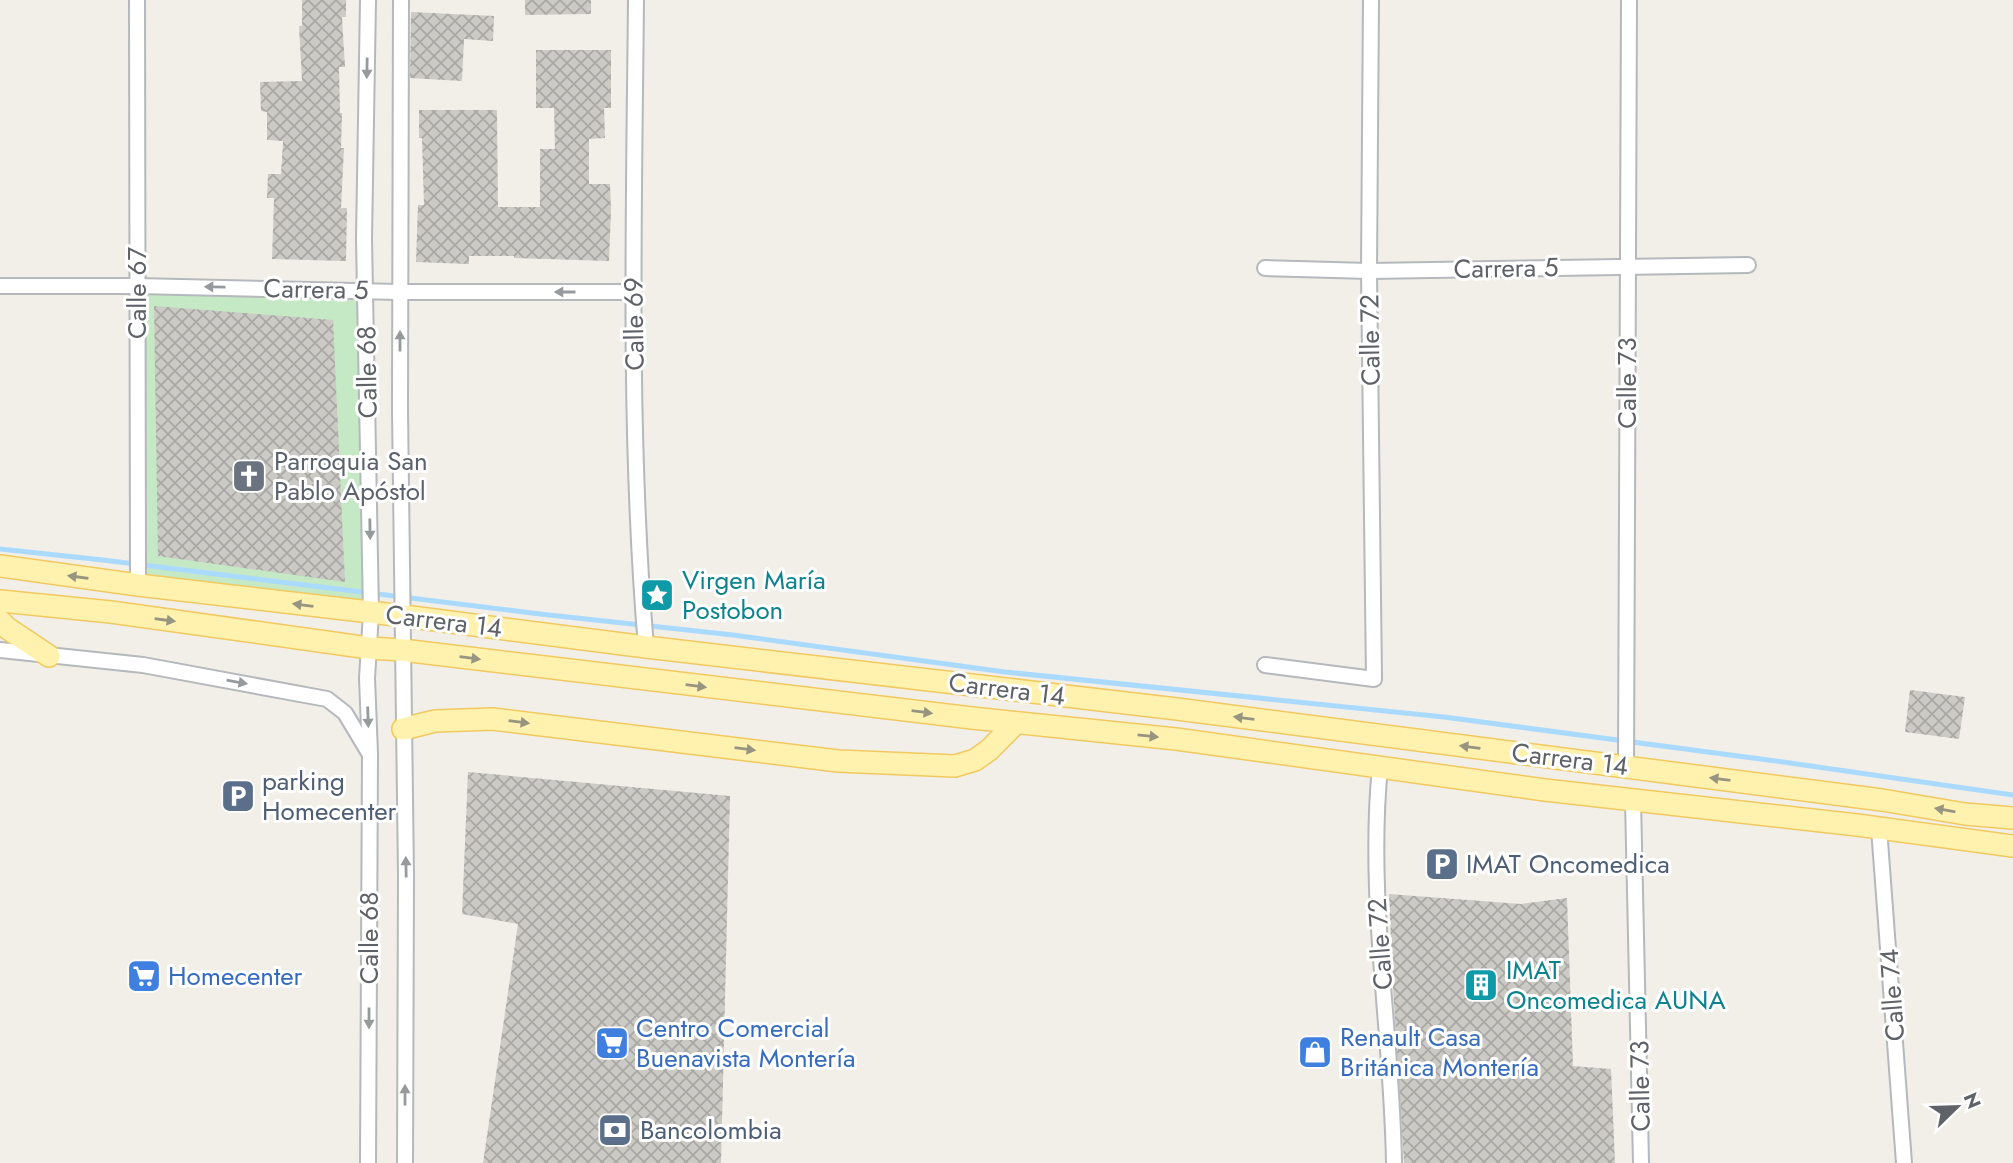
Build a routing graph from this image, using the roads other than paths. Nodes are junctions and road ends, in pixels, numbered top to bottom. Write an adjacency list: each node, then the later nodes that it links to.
1 (136, 0): 12 (street, Calle 67)
2 (368, 0): 13 (street, Calle 68, one-way to 13)
3 (401, 0): 14 (street, Calle 68)
4 (636, 0): 15 (street, Calle 69)
5 (1371, 0): 10 (street, Calle 72)
6 (1629, 0): 8 (street, Calle 73)
7 (1748, 265): 8 (street, Carrera 5)
8 (1628, 266): 10 (street, Carrera 5); 31 (street, Calle 73)
9 (1265, 268): 10 (street, Carrera 5)
10 (1369, 271): 27 (street, Calle 72)
11 (0, 286): 12 (street, Carrera 5)
12 (137, 286): 13 (street, Carrera 5, one-way to 12); 17 (street, Calle 67)
13 (365, 290): 14 (street, Carrera 5); 19 (street, Calle 68, one-way to 19)
14 (400, 292): 15 (street, Carrera 5, one-way to 14); 20 (street, Calle 68, one-way to 14)
15 (633, 292): 22 (street, Calle 69)
16 (0, 566): 17 (main road, Carrera 14, one-way to 16)
17 (138, 578): 19 (main road, Carrera 14, one-way to 17)
18 (0, 601): 23 (main road, Carrera 14, one-way to 23)
19 (371, 603): 20 (main road, Carrera 14); 23 (street, Calle 68)
20 (404, 606): 22 (main road, Carrera 14); 25 (street, Calle 68)
21 (0, 621): 26 (main road)
22 (645, 637): 31 (main road, Carrera 14, one-way to 22)
23 (369, 648): 25 (main road, Carrera 14); 30 (street, Calle 68, one-way to 30)
24 (0, 650): 26 (street)
25 (402, 650): 28 (main road, Carrera 14, one-way to 28); 29 (street, Calle 68)
26 (48, 656): 30 (street, one-way to 30)
27 (1265, 665)
28 (1016, 723): 29 (main road, one-way to 28); 32 (main road, Carrera 14, one-way to 32)
29 (403, 729): 38 (street, Calle 68, one-way to 29)
30 (369, 754): 37 (street, Calle 68, one-way to 37)
31 (1626, 760): 34 (main road, Carrera 14, one-way to 31)
32 (1380, 767): 33 (main road, Carrera 14); 39 (street, Calle 72)
33 (1633, 800): 35 (main road, Carrera 14); 40 (street, Calle 73)
34 (2013, 818)
35 (1879, 828): 36 (main road, Carrera 14); 41 (street, Calle 74)
36 (2013, 846)
37 (368, 1163)
38 (405, 1163)
39 (1394, 1163)
40 (1641, 1163)
41 (1905, 1163)

